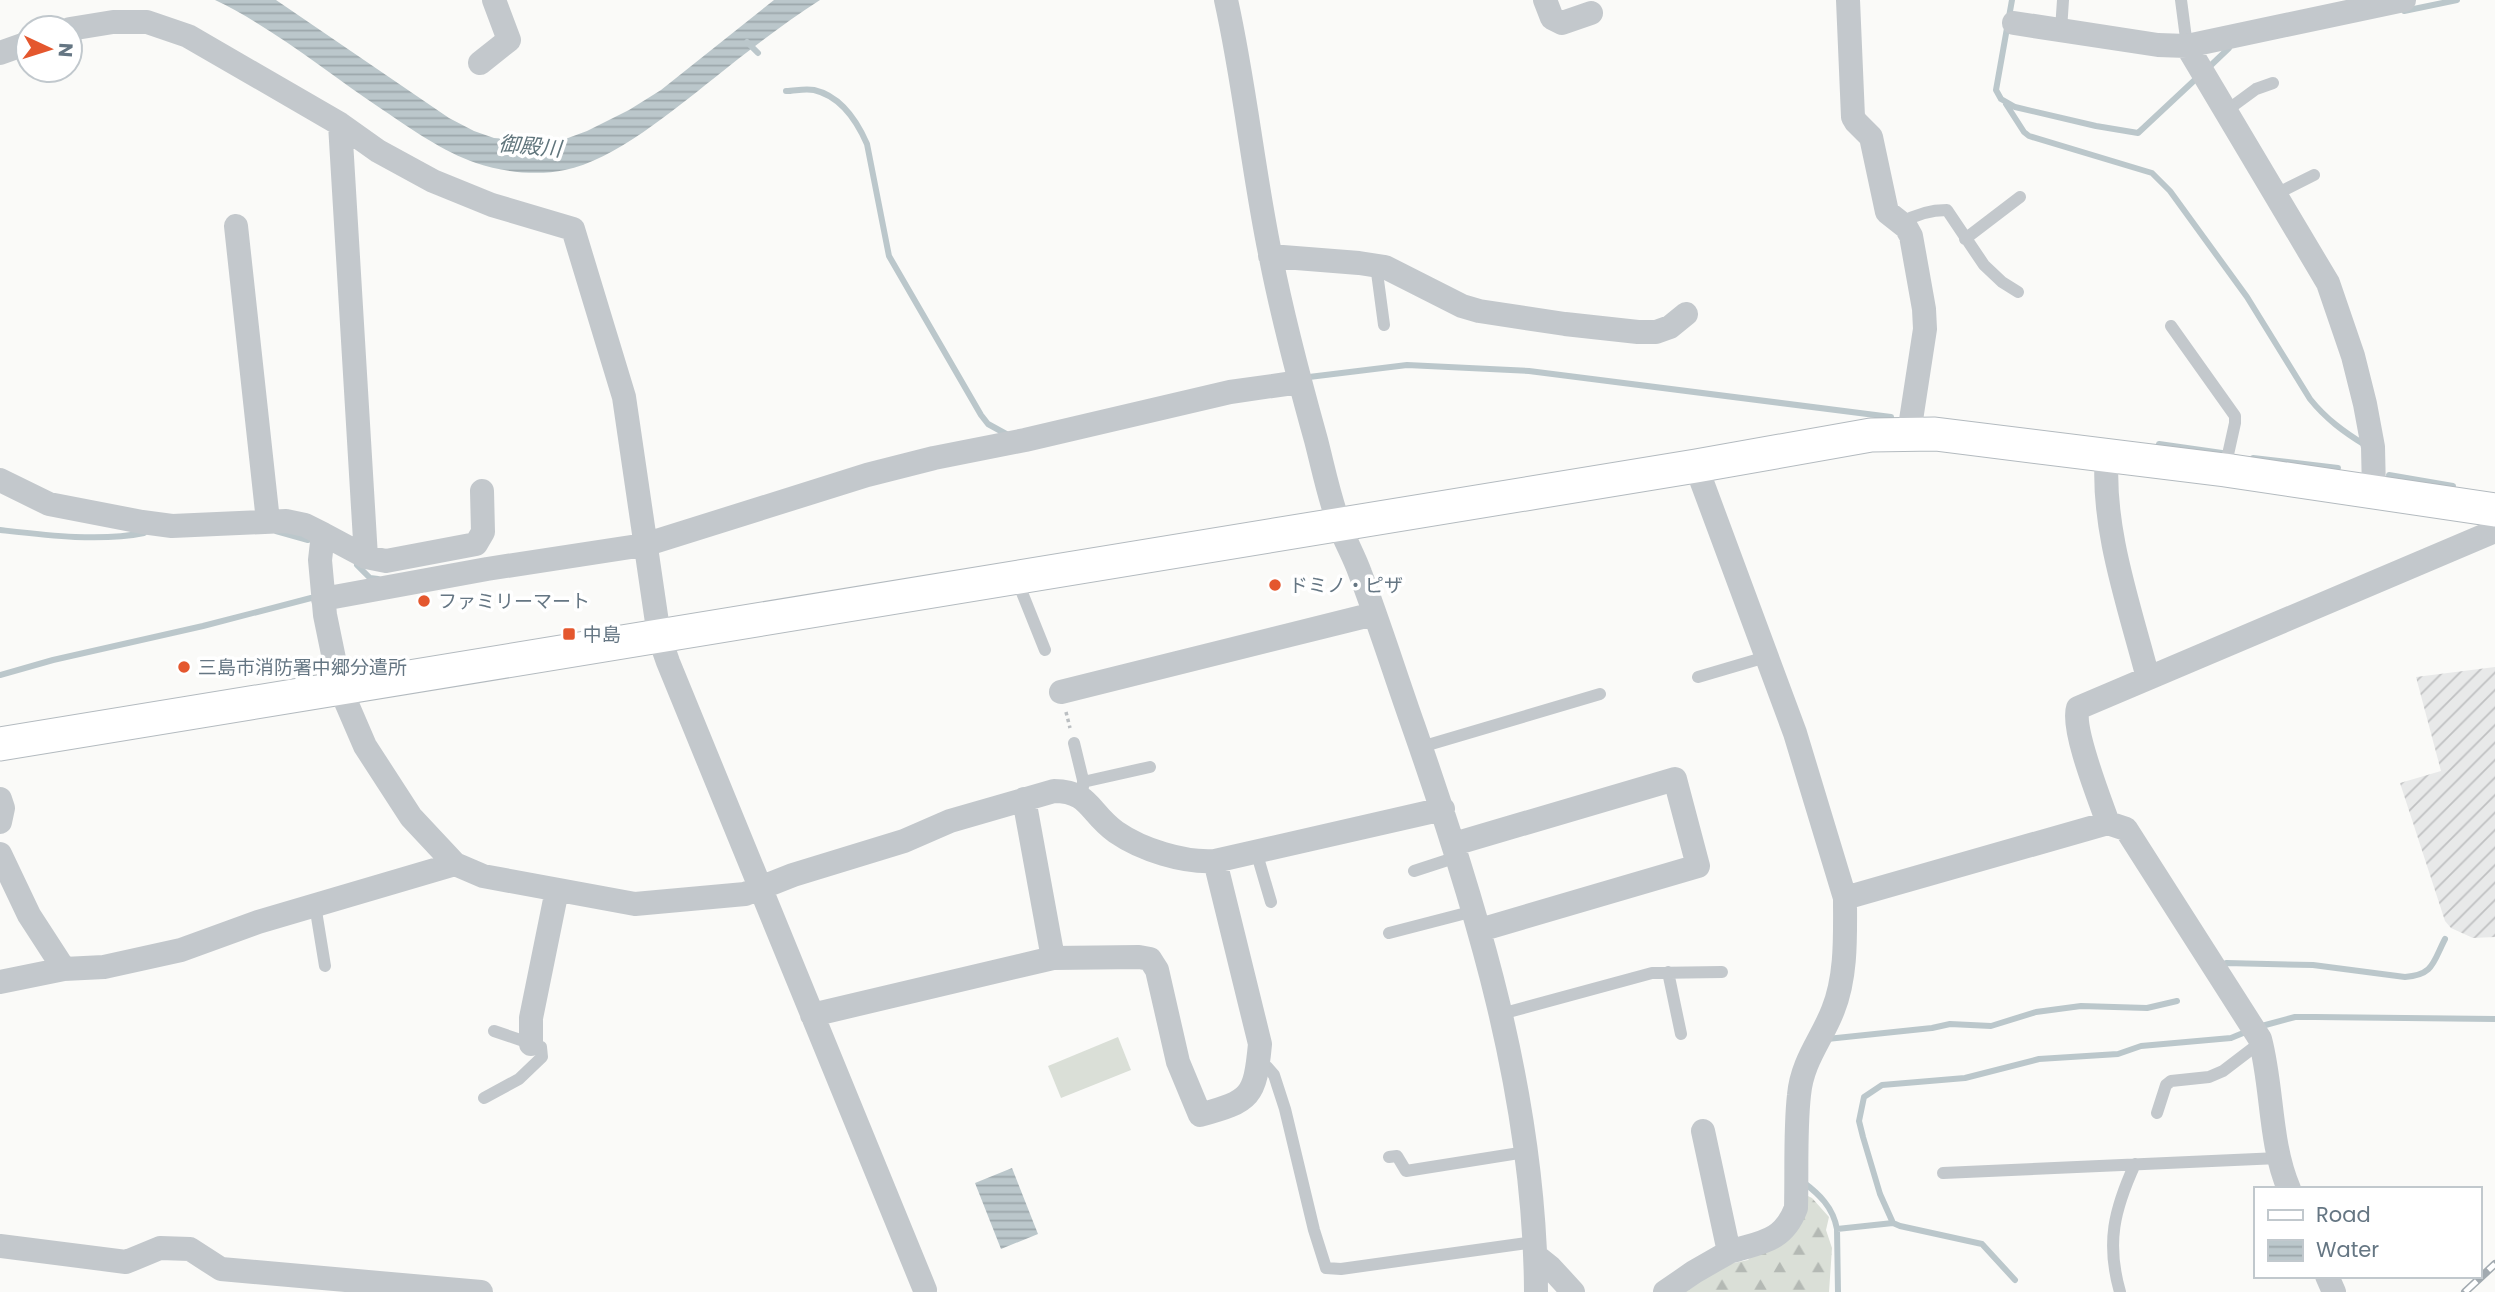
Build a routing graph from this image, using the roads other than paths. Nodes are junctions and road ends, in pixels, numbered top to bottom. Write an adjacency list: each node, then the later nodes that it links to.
1 (494, 0): 13 (street)
2 (1226, 0): 23 (street)
3 (1545, 0): 8 (street)
4 (1848, 0): 20 (street)
5 (2063, 0): 11 (lane)
6 (2181, 0): 12 (lane)
7 (2404, 0): 12 (street)
8 (1591, 13)
9 (2014, 23): 11 (street)
10 (84, 27): 16 (street)
11 (2061, 30): 12 (street)
12 (2188, 46): 15 (street)
13 (480, 62)
14 (2273, 83): 15 (lane)
15 (2226, 111): 18 (street)
16 (340, 124): 42 (street); 43 (street)
17 (2314, 175): 18 (lane)
18 (2276, 194): 36 (street)
19 (2020, 197): 22 (lane)
20 (1901, 223): 22 (lane); 30 (street)
21 (236, 226): 38 (street)
22 (1965, 239): 25 (lane)
23 (1270, 256): 24 (street); 29 (street)
24 (1376, 265): 26 (street); 27 (lane)
25 (2018, 292)
26 (1686, 314)
27 (1384, 325)
28 (2171, 326): 32 (lane)
29 (1300, 382): 39 (street); 42 (street)
30 (1909, 433): 31 (street); 33 (street)
31 (2107, 455): 32 (street); 51 (street)
32 (2228, 458): 36 (street)
33 (1696, 466): 39 (street); 49 (street)
34 (0, 480): 38 (street)
35 (482, 491): 43 (street)
36 (2374, 491): 37 (street)
37 (2495, 510)
38 (268, 521): 41 (street)
39 (1339, 524): 44 (street); 46 (street)
40 (2495, 531): 51 (street)
41 (323, 534): 43 (street); 45 (street)
42 (644, 545): 43 (street); 47 (street)
43 (382, 572): 45 (street)
44 (1016, 577): 47 (street); 48 (lane)
45 (323, 599): 52 (street)
46 (1374, 614): 53 (street); 57 (street)
47 (659, 636): 52 (street); 71 (street)
48 (1045, 650)
49 (1766, 657): 50 (lane); 73 (street)
50 (1698, 677)
51 (2148, 678): 64 (street)
52 (340, 688): 56 (street); 69 (street)
53 (1060, 692)
54 (1600, 694): 57 (lane)
55 (1074, 743): 59 (lane)
56 (0, 744)
57 (1421, 747): 62 (street)
58 (1150, 766): 59 (lane)
59 (1082, 789): 61 (street); 68 (street)
60 (0, 799): 63 (street)
61 (1024, 799): 71 (street); 78 (street)
62 (1443, 809): 65 (street); 66 (street)
63 (0, 822)
64 (2108, 823): 73 (street); 87 (street)
65 (1455, 850): 70 (lane); 76 (street); 76 (street)
66 (1256, 851): 68 (street); 74 (lane)
67 (0, 854): 80 (street)
68 (1215, 861): 90 (street)
69 (454, 864): 72 (street); 75 (street)
70 (1414, 870)
71 (761, 889): 72 (street); 85 (street)
72 (557, 890): 89 (street)
73 (1845, 898): 102 (street)
74 (1271, 902)
75 (316, 905): 79 (lane); 80 (street)
76 (1477, 921): 77 (lane); 84 (street)
77 (1389, 933)
78 (1053, 958): 85 (street); 90 (street)
79 (325, 966)
80 (64, 969): 83 (street)
81 (1668, 972): 82 (lane); 84 (lane); 88 (lane)
82 (1722, 972)
83 (0, 982)
84 (1501, 1014): 94 (street)
85 (812, 1015): 103 (street)
86 (494, 1031): 89 (lane)
87 (2256, 1033): 92 (lane); 96 (street)
88 (1681, 1034)
89 (531, 1044): 91 (lane)
90 (1258, 1061): 101 (lane)
91 (484, 1098)
92 (2157, 1113)
93 (1703, 1131): 102 (street)
94 (1526, 1152): 95 (lane); 101 (street)
95 (1389, 1157)
96 (2279, 1158): 97 (lane); 99 (street)
97 (2135, 1164): 98 (lane); 108 (lane)
98 (1943, 1173)
99 (2288, 1187)
100 (0, 1246): 104 (street)
101 (1534, 1248): 105 (street); 106 (street)
102 (1729, 1252): 107 (street)
103 (925, 1290)
104 (481, 1292)
105 (1536, 1292)
106 (1573, 1292)
107 (1665, 1292)
108 (2120, 1292)

